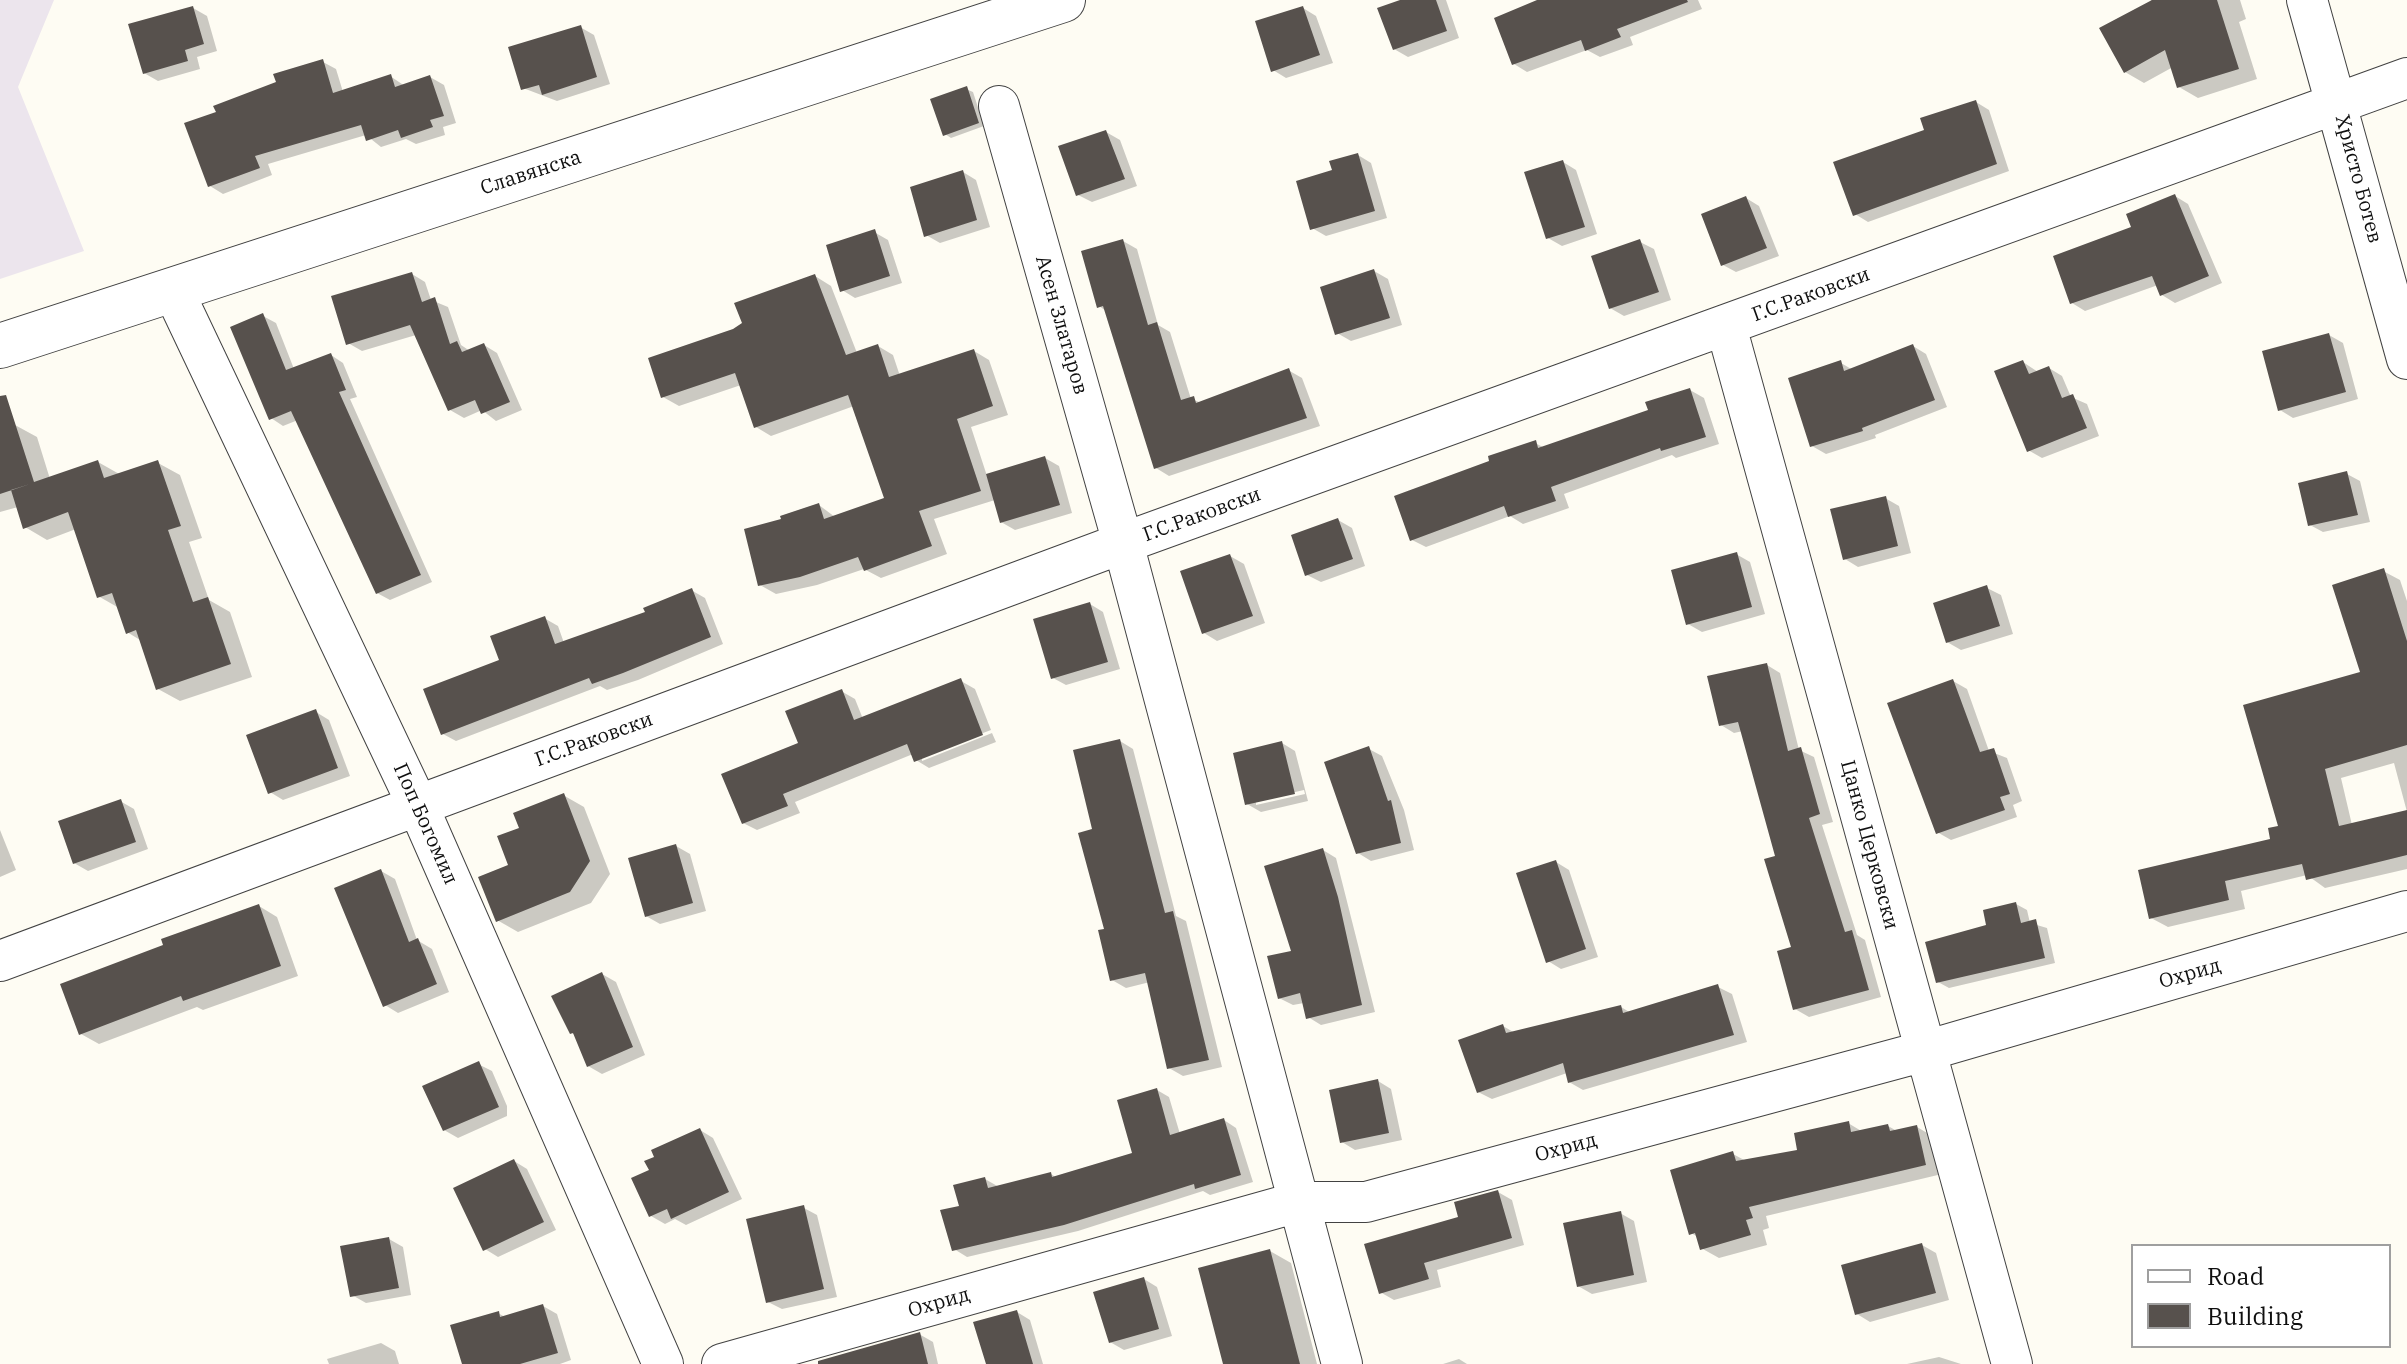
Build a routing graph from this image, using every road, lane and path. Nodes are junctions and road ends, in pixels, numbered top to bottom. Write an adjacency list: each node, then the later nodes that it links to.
1 (1063, 0): 6 (street, Славянска)
2 (2307, 0): 4 (street, Христо Ботев)
3 (2407, 78): 4 (street, Г.С.Раковски)
4 (2338, 102): 7 (street, Г.С.Раковски); 9 (street, Христо Ботев)
5 (999, 106): 10 (street, Асен Златаров)
6 (173, 290): 8 (street, Славянска); 11 (street, Поп Богомил)
7 (1726, 326): 10 (street, Г.С.Раковски); 14 (street, Цанко Церковски)
8 (0, 346)
9 (2407, 359)
10 (1123, 543): 11 (street, Г.С.Раковски); 15 (street, Асен Златаров)
11 (418, 806): 13 (street, Г.С.Раковски); 16 (street, Поп Богомил)
12 (2407, 911): 14 (street, Охрид)
13 (0, 961)
14 (1925, 1051): 15 (street, Охрид); 19 (street, Цанко Церковски)
15 (1298, 1202): 17 (street, Охрид); 18 (street)
16 (663, 1364)
17 (722, 1364)
18 (1342, 1364)
19 (2012, 1364)

